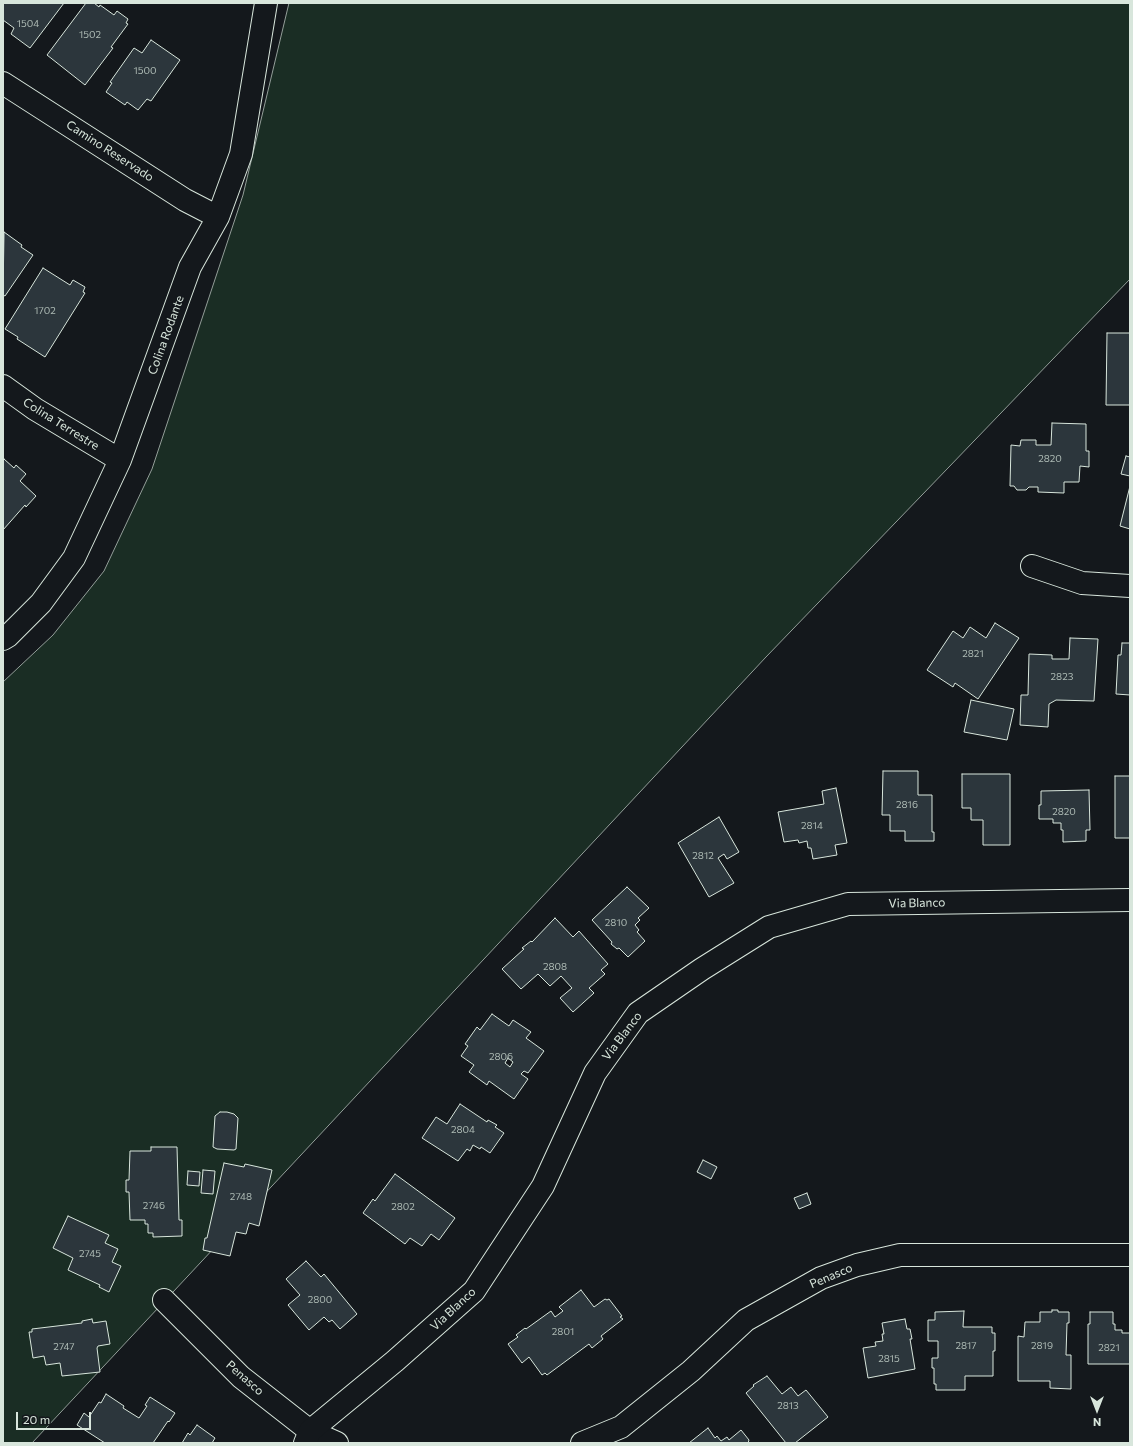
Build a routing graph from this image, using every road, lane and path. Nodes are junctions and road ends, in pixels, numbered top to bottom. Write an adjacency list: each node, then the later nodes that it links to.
1 (266, 3): 3 (street, Colina Rodante)
2 (3, 83): 3 (street, Camino Reservado)
3 (218, 217): 5 (street, Colina Rodante)
4 (3, 386): 5 (street, Colina Terrestre)
5 (120, 460): 8 (street, Colina Rodante)
6 (1032, 566): 7 (street)
7 (1130, 586)
8 (3, 639)
9 (1130, 900): 12 (street, Via Blanco)
10 (1130, 1255): 14 (street, Penasco)
11 (164, 1300): 12 (street, Penasco)
12 (307, 1437): 13 (street, Penasco)
13 (337, 1443)
14 (582, 1443)

